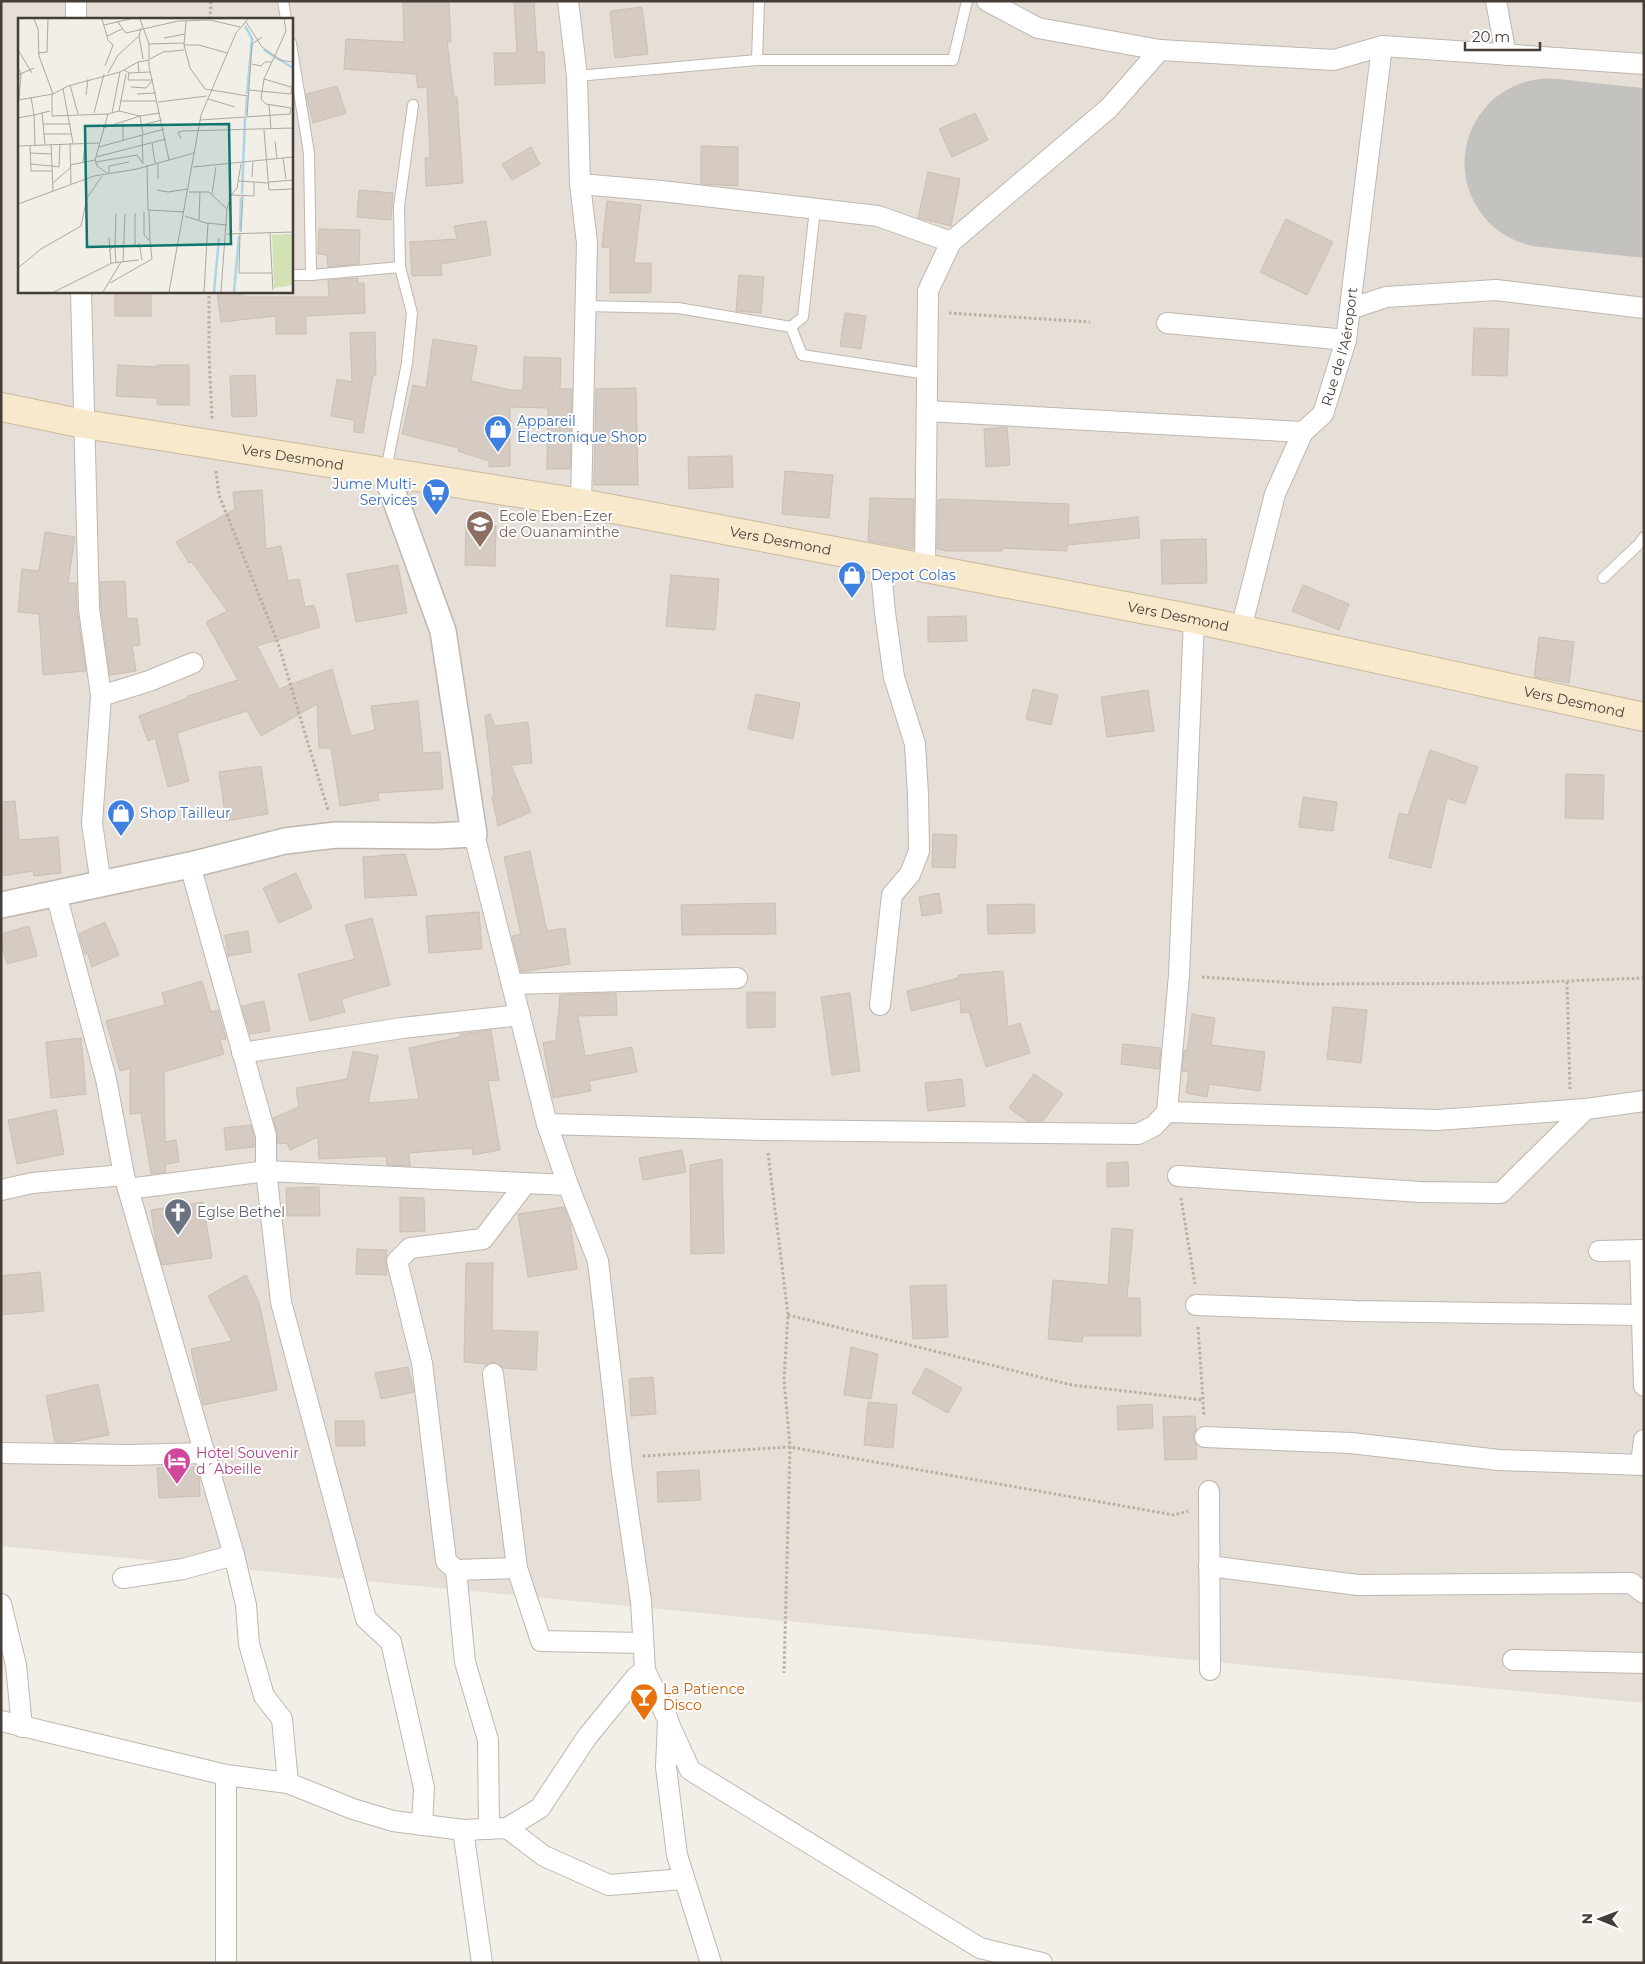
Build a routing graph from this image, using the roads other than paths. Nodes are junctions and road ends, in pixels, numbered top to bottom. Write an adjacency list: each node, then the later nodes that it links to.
1 (76, 1): 8 (street)
2 (283, 1): 9 (lane)
3 (568, 1): 16 (street)
4 (759, 1): 14 (lane)
5 (968, 1): 14 (lane)
6 (987, 1): 12 (street)
7 (1496, 1): 13 (street)
8 (76, 18)
9 (286, 18)
10 (1382, 46): 12 (street); 13 (street); 27 (street, Rue de l'Aéroport)
11 (292, 49): 23 (lane)
12 (1160, 50): 20 (street)
13 (1506, 54): 15 (street)
14 (757, 60): 16 (lane)
15 (1644, 64)
16 (577, 76): 18 (street)
17 (412, 105): 21 (lane)
18 (580, 184): 19 (street); 25 (street)
19 (815, 209): 20 (street); 29 (lane)
20 (951, 242): 31 (street)
21 (400, 267): 23 (lane); 36 (lane)
22 (292, 275): 23 (lane)
23 (311, 275)
24 (81, 292): 34 (street)
25 (585, 306): 29 (lane); 37 (street)
26 (1644, 308): 27 (street)
27 (1350, 309): 30 (street, Rue de l'Aéroport)
28 (1167, 323): 30 (street)
29 (791, 328): 31 (lane)
30 (1346, 340): 35 (street, Rue de l'Aéroport)
31 (927, 374): 33 (street)
32 (1, 407): 34 (main road, Vers Desmond)
33 (927, 411): 35 (street); 40 (street)
34 (84, 424): 36 (main road, Vers Desmond); 45 (street)
35 (1303, 432): 43 (street, Rue de l'Aéroport)
36 (385, 471): 37 (main road, Vers Desmond); 47 (street)
37 (581, 503): 39 (main road, Vers Desmond)
38 (1644, 537): 41 (lane)
39 (880, 559): 40 (main road, Vers Desmond); 54 (street)
40 (925, 568): 42 (main road, Vers Desmond)
41 (1603, 578)
42 (1194, 619): 43 (main road, Vers Desmond); 59 (street)
43 (1241, 629): 46 (main road, Vers Desmond)
44 (193, 663): 45 (street)
45 (101, 696): 49 (street)
46 (1644, 717)
47 (474, 834): 48 (street); 53 (street)
48 (190, 865): 49 (street); 56 (street)
49 (101, 885): 50 (street)
50 (56, 894): 51 (street); 63 (street)
51 (1, 905)
52 (737, 978): 53 (street)
53 (512, 984): 55 (street)
54 (880, 1005)
55 (520, 1015): 56 (street); 60 (street)
56 (242, 1053): 61 (street)
57 (1644, 1101): 58 (street)
58 (1578, 1110): 59 (street); 62 (street)
59 (1167, 1112): 60 (street)
60 (547, 1124): 65 (street)
61 (266, 1171): 63 (street); 64 (street); 96 (street)
62 (1178, 1176)
63 (126, 1182): 66 (street); 76 (street)
64 (524, 1184): 65 (street); 82 (street)
65 (568, 1186): 86 (street)
66 (1, 1190)
67 (1642, 1250): 68 (street); 70 (street)
68 (1599, 1251)
69 (1196, 1305): 70 (street)
70 (1642, 1315): 72 (street)
71 (493, 1374): 81 (street)
72 (1644, 1386)
73 (1205, 1437): 77 (street)
74 (1644, 1440): 77 (street)
75 (1, 1453): 76 (street)
76 (205, 1453): 79 (street)
77 (1643, 1464)
78 (1208, 1491): 80 (street)
79 (234, 1555): 83 (street); 95 (street)
80 (1209, 1566): 84 (street); 90 (street)
81 (517, 1568): 82 (street); 86 (street)
82 (456, 1570): 97 (street)
83 (123, 1578)
84 (1639, 1586)
85 (1, 1604): 93 (street)
86 (643, 1643): 89 (street)
87 (1512, 1660): 88 (street)
88 (1644, 1663)
89 (645, 1670): 91 (street); 97 (street)
90 (1210, 1670)
91 (668, 1720): 99 (street); 103 (street)
92 (1, 1721): 93 (street)
93 (22, 1727): 94 (street)
94 (226, 1775): 95 (street); 100 (street)
95 (288, 1783): 96 (street)
96 (422, 1825): 98 (street)
97 (498, 1829): 98 (street); 99 (street)
98 (463, 1830): 101 (street)
99 (684, 1879): 102 (street)
100 (226, 1963)
101 (482, 1963)
102 (711, 1963)
103 (1042, 1963)

